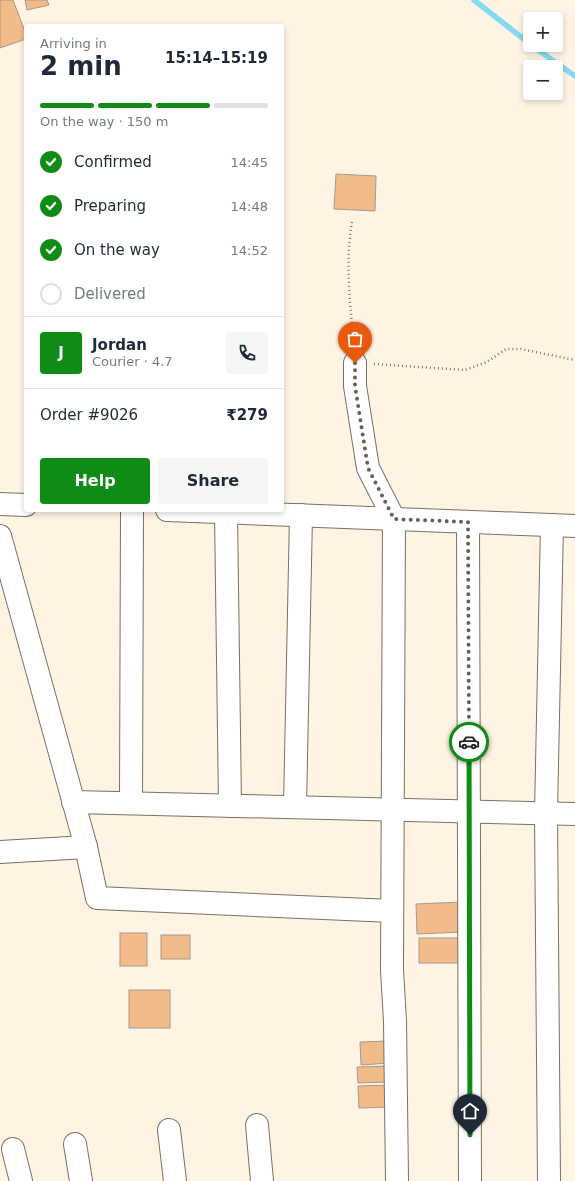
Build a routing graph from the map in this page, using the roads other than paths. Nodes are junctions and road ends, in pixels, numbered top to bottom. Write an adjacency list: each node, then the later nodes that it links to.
1 (355, 363): 7 (street)
2 (0, 504): 3 (street)
3 (24, 504)
4 (132, 512): 13 (street)
5 (226, 512): 6 (street); 14 (street)
6 (301, 515): 7 (street); 15 (street)
7 (394, 519): 8 (street); 16 (street)
8 (468, 522): 9 (street); 17 (street)
9 (552, 525): 10 (street); 18 (street)
10 (575, 526)
11 (0, 536): 12 (street)
12 (73, 802): 13 (street); 20 (street)
13 (131, 803): 14 (street)
14 (230, 806): 15 (street)
15 (295, 807): 16 (street)
16 (392, 810): 17 (street); 22 (street)
17 (469, 811): 18 (street); 32 (street)
18 (546, 813): 19 (street); 33 (street)
19 (575, 814)
20 (86, 847): 21 (street); 22 (street)
21 (0, 852)
22 (392, 911): 31 (street)
23 (257, 1125): 30 (street)
24 (169, 1130): 29 (street)
25 (75, 1144): 28 (street)
26 (13, 1149): 27 (street)
27 (21, 1181)
28 (81, 1181)
29 (175, 1181)
30 (262, 1181)
31 (397, 1181)
32 (470, 1181)
33 (549, 1181)

